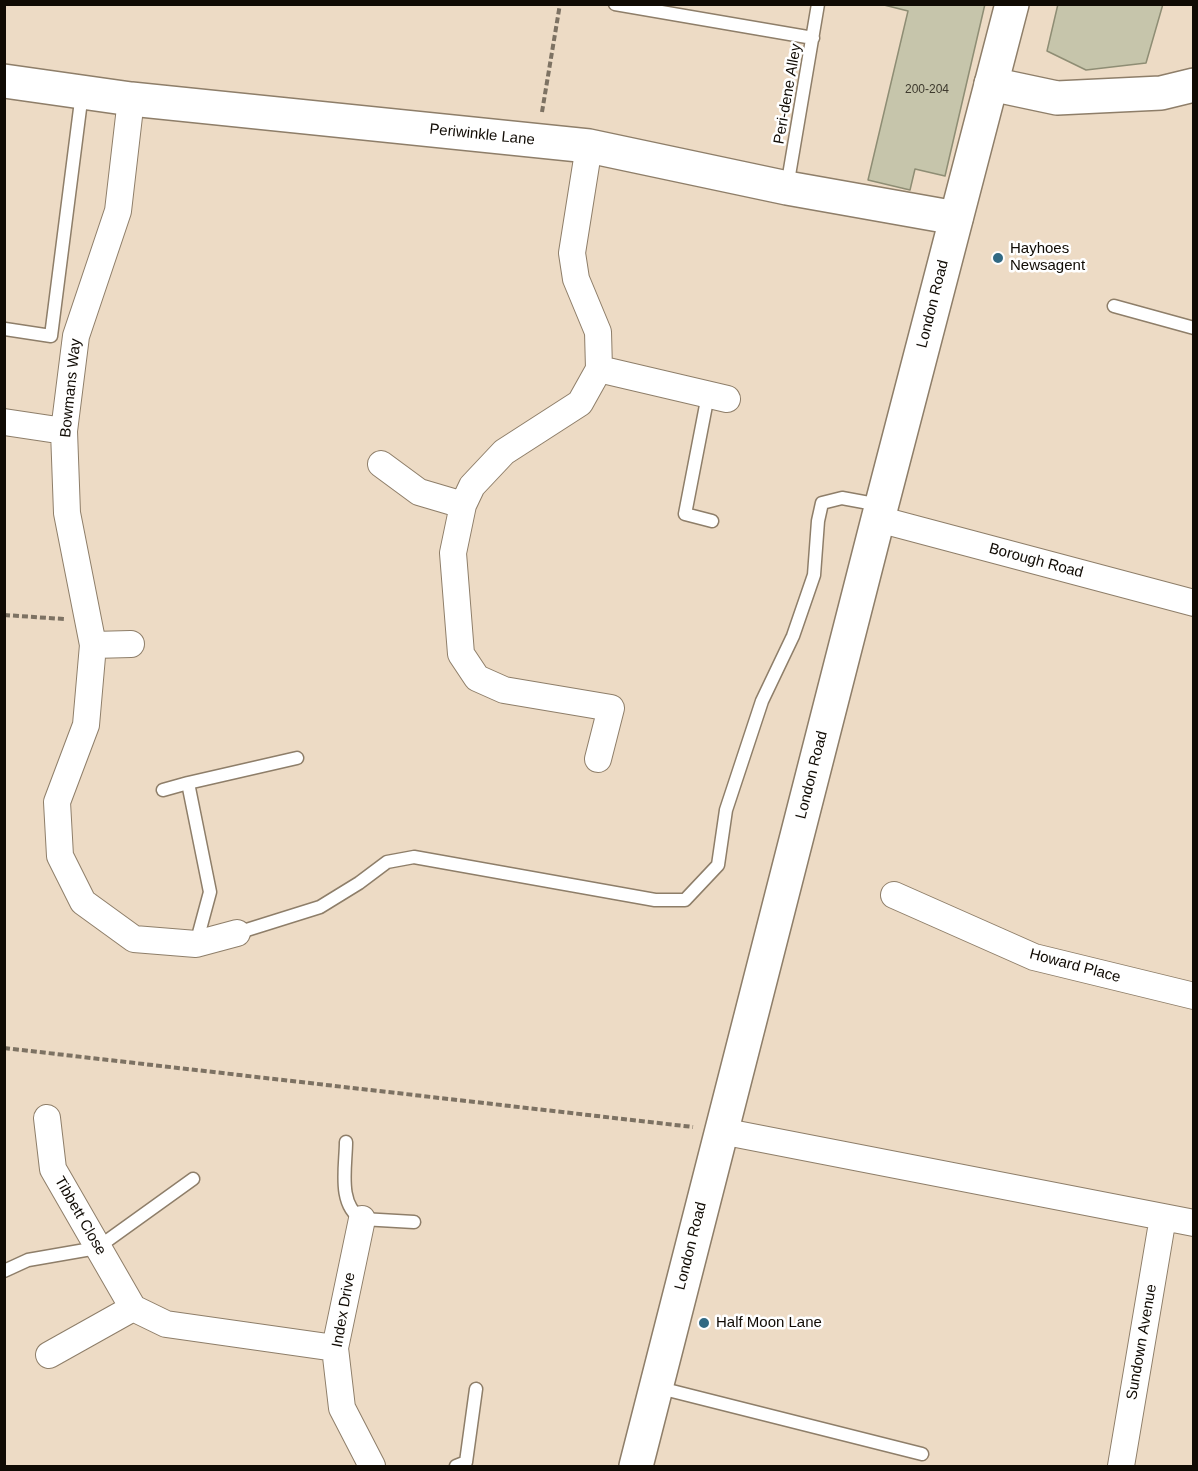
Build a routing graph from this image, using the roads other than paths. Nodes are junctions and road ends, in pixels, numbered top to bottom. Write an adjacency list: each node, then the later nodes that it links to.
1 (615, 4): 4 (lane)
2 (818, 4): 4 (lane, Peri-dene Alley)
3 (1012, 4): 6 (main road, London Road)
4 (813, 38): 11 (lane, Peri-dene Alley)
5 (4, 81): 8 (main road, Periwinkle Lane)
6 (991, 84): 7 (main road); 12 (main road, London Road)
7 (1194, 85)
8 (82, 93): 9 (main road, Periwinkle Lane); 15 (lane)
9 (131, 99): 10 (main road, Periwinkle Lane); 19 (street, Bowmans Way)
10 (589, 146): 11 (main road, Periwinkle Lane); 16 (street)
11 (787, 188): 12 (main road, Periwinkle Lane)
12 (956, 218): 22 (main road, London Road)
13 (1114, 306): 14 (lane)
14 (1194, 328)
15 (5, 329)
16 (599, 369): 17 (street); 21 (street)
17 (717, 397): 23 (lane)
18 (4, 422): 19 (street)
19 (64, 431): 25 (street, Bowmans Way)
20 (381, 464): 21 (street)
21 (463, 505): 28 (street)
22 (880, 512): 24 (street, Borough Road); 32 (lane); 36 (main road, London Road)
23 (712, 521)
24 (1194, 603)
25 (91, 633): 26 (street); 33 (street, Bowmans Way)
26 (131, 645)
27 (297, 758): 29 (lane)
28 (598, 759)
29 (188, 783): 30 (lane); 33 (lane)
30 (163, 790)
31 (894, 895): 34 (street, Howard Place)
32 (237, 933): 33 (street, Bowmans Way)
33 (196, 944)
34 (1194, 996)
35 (47, 1118): 43 (street, Tibbett Close)
36 (710, 1130): 39 (street); 48 (main road, London Road)
37 (346, 1142): 40 (lane)
38 (194, 1179): 43 (lane)
39 (1163, 1217): 42 (street); 54 (street, Sundown Avenue)
40 (362, 1219): 41 (lane); 46 (street, Index Drive)
41 (414, 1222)
42 (1194, 1223)
43 (97, 1248): 44 (lane); 45 (street, Tibbett Close)
44 (4, 1271)
45 (133, 1308): 46 (street); 47 (street)
46 (335, 1348): 51 (street, Index Drive)
47 (49, 1355)
48 (655, 1386): 50 (lane); 53 (main road, London Road)
49 (476, 1389): 52 (lane)
50 (922, 1454)
51 (372, 1467)
52 (456, 1467)
53 (636, 1467)
54 (1121, 1467)

